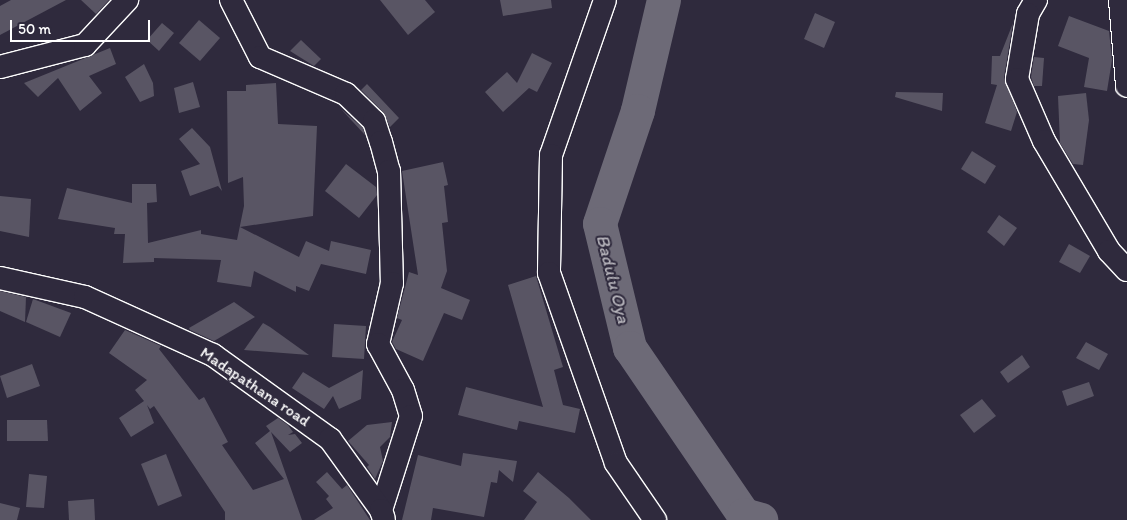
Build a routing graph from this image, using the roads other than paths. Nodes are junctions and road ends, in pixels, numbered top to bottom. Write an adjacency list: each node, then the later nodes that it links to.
1 (127, 0): 6 (street)
2 (231, 0): 7 (street)
3 (605, 0): 13 (street)
4 (1036, 0): 10 (street)
5 (1120, 0): 9 (street)
6 (0, 67)
7 (301, 74): 8 (street); 12 (street)
8 (281, 86)
9 (1127, 86)
10 (1127, 270)
11 (0, 278): 12 (street, Madapathana road)
12 (383, 515)
13 (655, 520)

